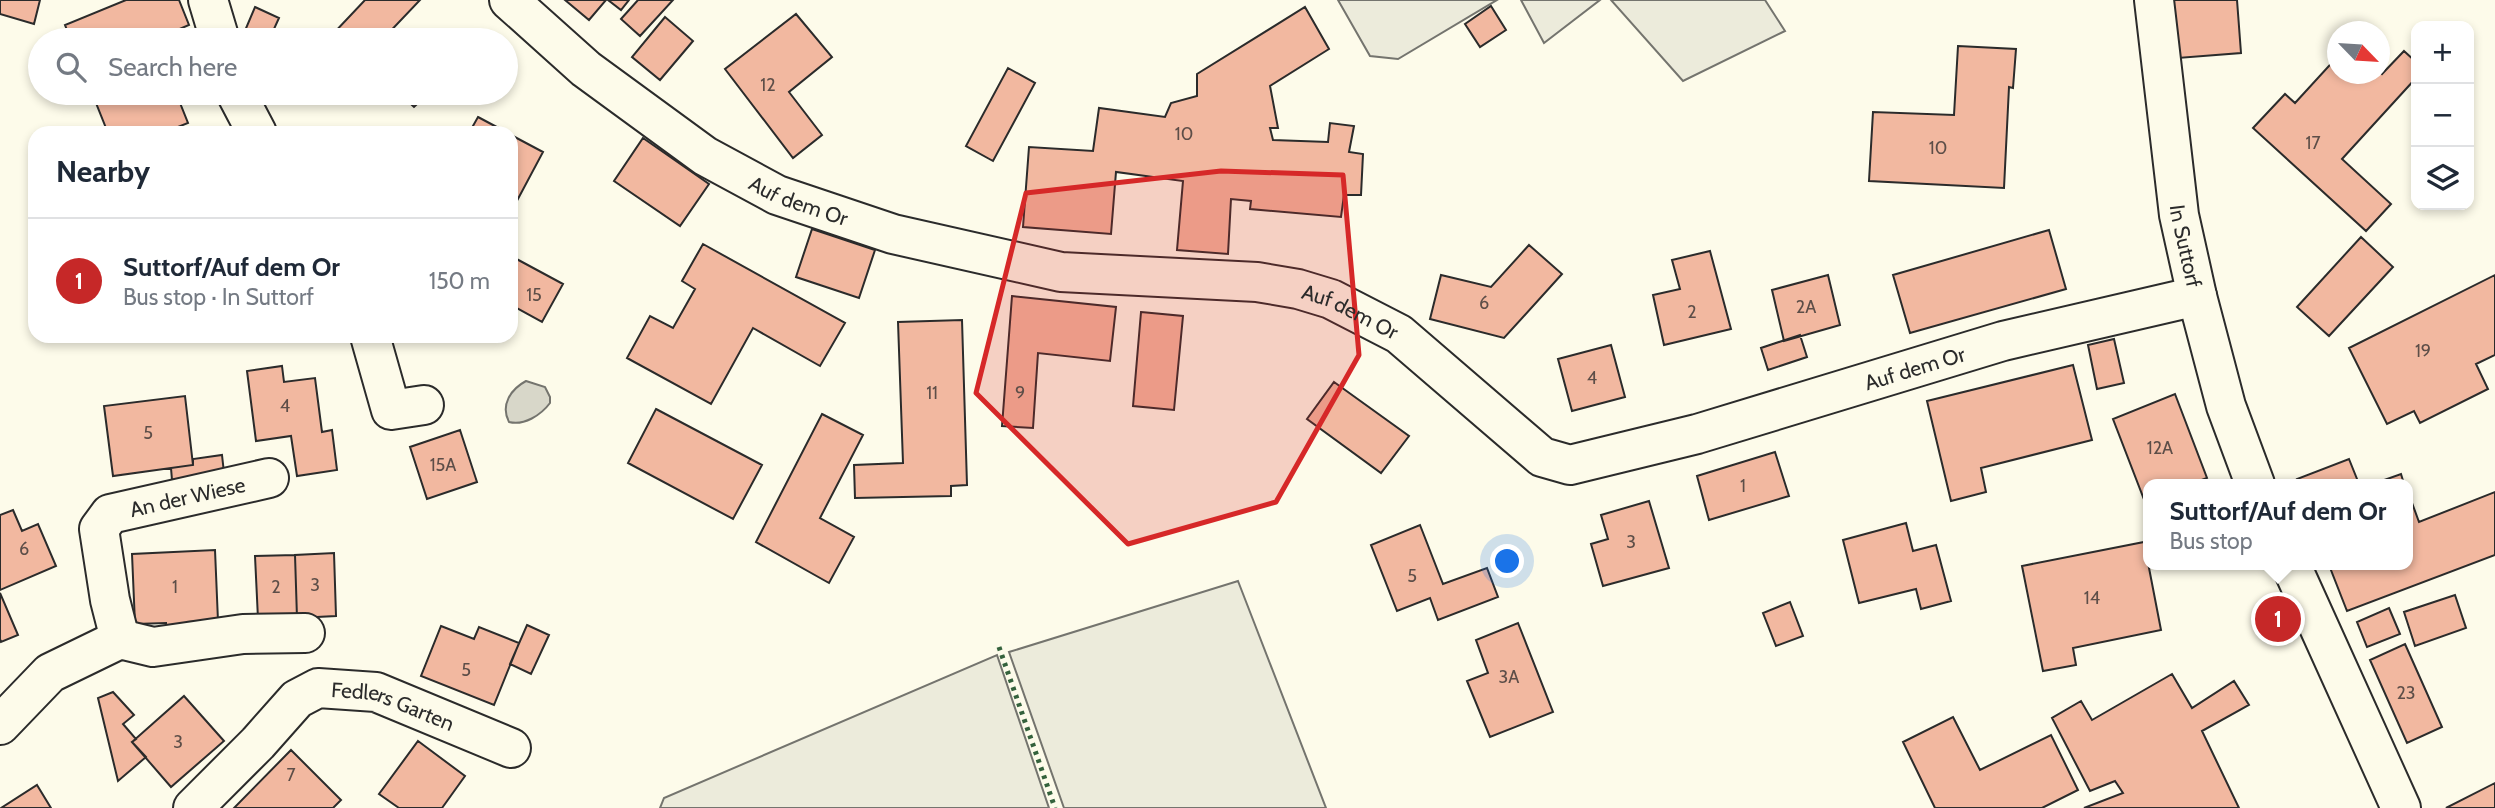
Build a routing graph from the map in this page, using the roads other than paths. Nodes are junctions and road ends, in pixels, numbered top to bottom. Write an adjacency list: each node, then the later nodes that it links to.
1 (208, 0): 4 (street)
2 (509, 0): 7 (street, Auf dem Or)
3 (2154, 0): 7 (street, In Suttorf)
4 (216, 28)
5 (242, 105): 6 (street)
6 (253, 126)
7 (2197, 296): 11 (street, In Suttorf)
8 (372, 343): 9 (street)
9 (424, 405)
10 (269, 478): 14 (street, An der Wiese)
11 (2253, 479)
12 (2293, 570): 18 (street)
13 (305, 633): 14 (street)
14 (120, 639): 15 (street)
15 (0, 724)
16 (511, 748): 17 (street, Fedlers Garten)
17 (193, 808)
18 (2401, 808)

